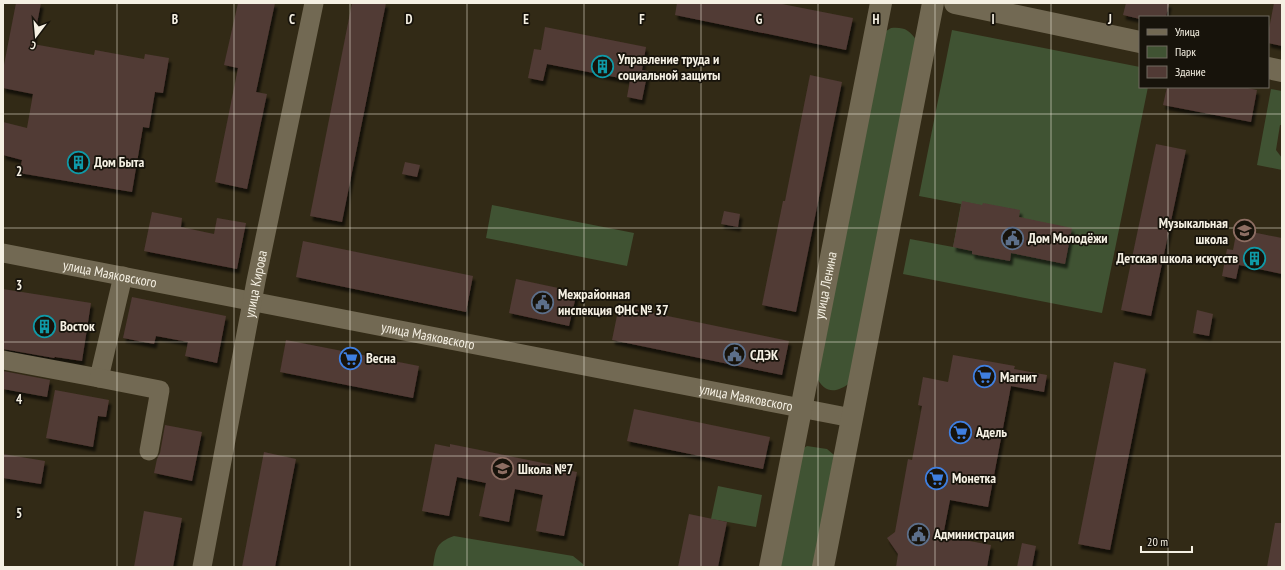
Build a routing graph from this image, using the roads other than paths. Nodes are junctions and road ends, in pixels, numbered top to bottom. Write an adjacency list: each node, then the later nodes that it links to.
1 (314, 3): 10 (street, улица Кирова)
2 (881, 3): 13 (main road, улица Ленина)
3 (933, 3): 14 (main road)
4 (955, 3): 5 (main road)
5 (1139, 42)
6 (1269, 68): 7 (main road)
7 (1282, 71)
8 (3, 253): 9 (street, улица Маяковского)
9 (123, 276): 10 (street, улица Маяковского); 12 (street)
10 (252, 301): 13 (street, улица Маяковского); 16 (street, улица Кирова)
11 (3, 360): 12 (street)
12 (99, 378): 15 (street)
13 (802, 409): 14 (street, улица Маяковского); 17 (main road, улица Ленина)
14 (852, 418): 18 (main road)
15 (148, 451)
16 (202, 567)
17 (770, 567)
18 (823, 567)

